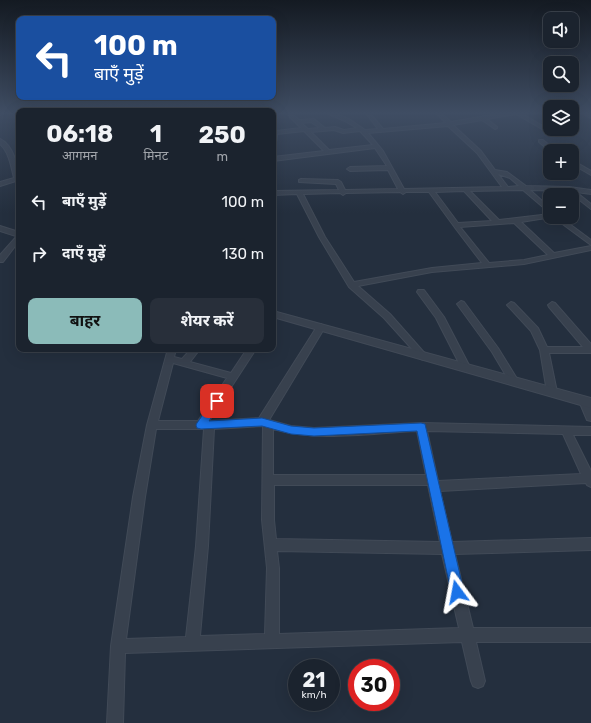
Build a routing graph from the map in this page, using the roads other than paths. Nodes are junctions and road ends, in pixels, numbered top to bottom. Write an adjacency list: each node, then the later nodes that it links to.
1 (5, 146): 11 (street)
2 (322, 146): 5 (street)
3 (376, 146): 5 (street); 8 (street)
4 (473, 146): 10 (street)
5 (328, 152): 6 (street)
6 (276, 159)
7 (579, 166): 12 (street)
8 (390, 168): 9 (street); 22 (street)
9 (350, 169)
10 (493, 171): 16 (street); 18 (street)
11 (16, 172)
12 (591, 173)
13 (16, 179): 15 (street)
14 (301, 181): 26 (street)
15 (0, 184)
16 (524, 188): 17 (street); 18 (street); 28 (street)
17 (543, 188)
18 (507, 189): 19 (street)
19 (466, 190): 21 (street); 32 (street)
20 (579, 190): 23 (street)
21 (432, 191): 22 (street); 34 (street)
22 (403, 192): 26 (street)
23 (591, 192)
24 (276, 193): 25 (street)
25 (300, 193): 26 (street); 43 (street)
26 (343, 193)
27 (579, 197): 29 (street)
28 (543, 205)
29 (591, 207)
30 (543, 217): 31 (street)
31 (516, 221): 32 (street); 40 (street)
32 (498, 223): 34 (street)
33 (565, 224): 38 (street)
34 (456, 225): 42 (street)
35 (0, 228): 36 (street)
36 (16, 235)
37 (16, 240): 41 (street)
38 (591, 243)
39 (591, 248): 40 (street)
40 (553, 256): 42 (street)
41 (0, 260)
42 (487, 265): 43 (street)
43 (352, 284): 55 (street)
44 (420, 292): 57 (street)
45 (461, 304): 59 (street)
46 (511, 305): 50 (street)
47 (552, 305): 51 (street)
48 (276, 316): 49 (street)
49 (321, 327): 55 (street); 63 (street)
50 (544, 350): 51 (street); 60 (street)
51 (591, 350)
52 (194, 352): 56 (street)
53 (250, 352): 58 (street)
54 (170, 354): 56 (street); 64 (street)
55 (424, 357): 57 (street)
56 (184, 364): 58 (street)
57 (466, 369): 59 (street)
58 (234, 377): 65 (street)
59 (514, 382): 60 (street)
60 (552, 392): 61 (street)
61 (588, 402): 62 (street)
62 (591, 417)
63 (265, 423): 65 (street); 66 (street); 69 (street)
64 (152, 425): 65 (street); 79 (street)
65 (205, 425): 78 (street)
66 (421, 427): 67 (street); 71 (street)
67 (566, 430): 68 (street); 70 (street)
68 (591, 431)
69 (268, 480): 71 (street); 73 (street)
70 (590, 480): 71 (street)
71 (433, 483): 74 (street)
72 (591, 544): 74 (street)
73 (271, 545): 74 (street); 77 (street)
74 (447, 548): 75 (street)
75 (467, 635): 76 (street); 77 (street); 80 (street)
76 (591, 635)
77 (272, 641): 78 (street)
78 (192, 643): 79 (street)
79 (118, 646): 81 (street)
80 (478, 681)
81 (115, 723)

